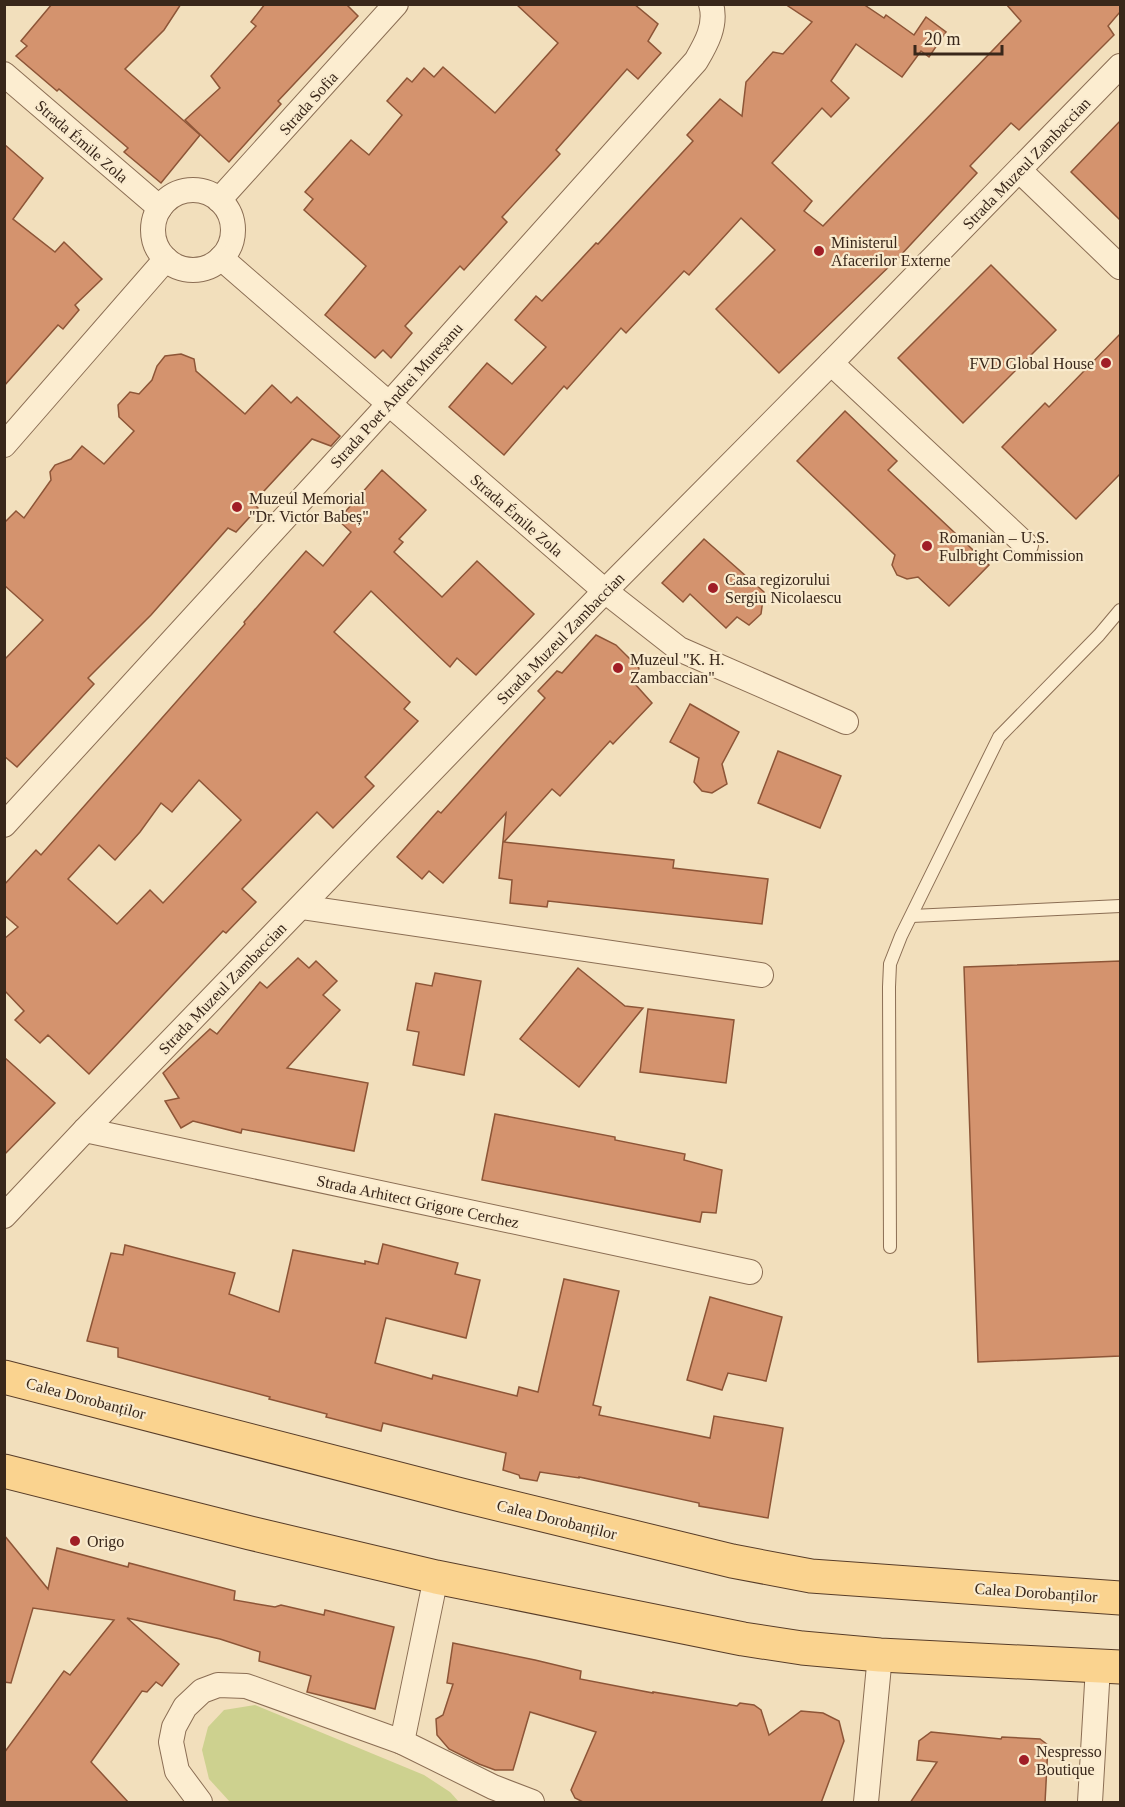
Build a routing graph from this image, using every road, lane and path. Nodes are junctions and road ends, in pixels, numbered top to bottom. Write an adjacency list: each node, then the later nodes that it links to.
1 (396, 4): 6 (street, Strada Sofia)
2 (711, 4): 12 (street, Strada Poet Andrei Mureșanu)
3 (1120, 66): 5 (street, Strada Muzeul Zambaccian)
4 (4, 74): 7 (street, Strada Émile Zola)
5 (1020, 171): 10 (street); 11 (street, Strada Muzeul Zambaccian)
6 (219, 200): 7 (street); 8 (street)
7 (160, 208): 9 (street)
8 (221, 258): 9 (street); 12 (street, Strada Émile Zola)
9 (166, 259): 13 (street)
10 (1120, 267)
11 (831, 363): 14 (street); 15 (street, Strada Muzeul Zambaccian)
12 (388, 405): 15 (street, Strada Émile Zola); 18 (street, Strada Poet Andrei Mureșanu)
13 (4, 445)
14 (1026, 545)
15 (605, 591): 17 (street, Strada Émile Zola); 20 (street, Strada Muzeul Zambaccian)
16 (1120, 610): 21 (lane)
17 (846, 722)
18 (4, 825)
19 (1120, 906): 21 (lane)
20 (301, 907): 22 (street); 23 (street, Strada Muzeul Zambaccian)
21 (912, 916): 25 (lane)
22 (761, 975)
23 (85, 1130): 24 (street, Strada Muzeul Zambaccian); 26 (street, Strada Arhitect Grigore Cerchez)
24 (4, 1216)
25 (890, 1247)
26 (750, 1272)
27 (4, 1377): 30 (main road, Calea Dorobanților)
28 (4, 1471): 29 (main road)
29 (436, 1577): 31 (main road); 33 (street)
30 (1120, 1598)
31 (880, 1655): 32 (main road); 37 (street)
32 (1109, 1667): 38 (street)
33 (402, 1742): 34 (street); 35 (street)
34 (494, 1795): 36 (street)
35 (200, 1803)
36 (532, 1803)
37 (866, 1803)
38 (1089, 1803)

